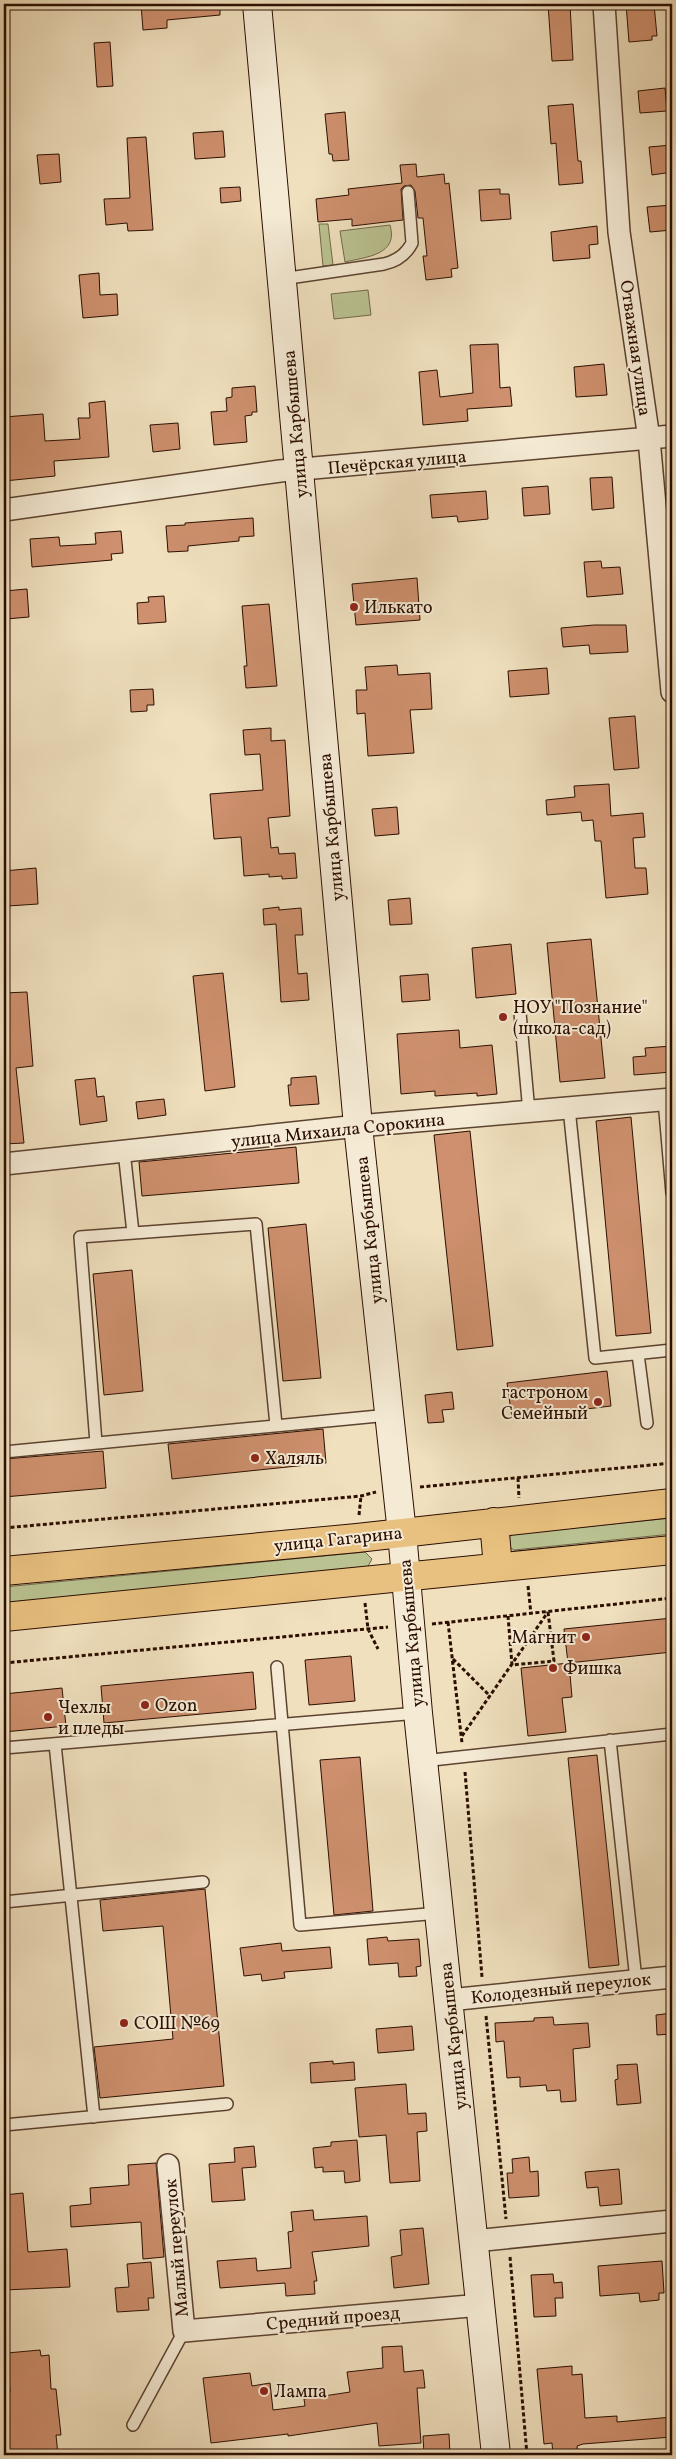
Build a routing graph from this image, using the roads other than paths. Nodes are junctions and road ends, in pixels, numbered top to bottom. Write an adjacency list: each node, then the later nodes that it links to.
1 (257, 4): 4 (street, улица Карбышева)
2 (604, 4): 6 (street, Отважная улица)
3 (408, 192): 4 (lane)
4 (282, 279): 7 (street, улица Карбышева)
5 (672, 436): 6 (street, Печёрская улица)
6 (649, 439): 7 (street, Печёрская улица); 9 (street, Отважная улица)
7 (299, 471): 8 (street, Печёрская улица); 14 (street, улица Карбышева)
8 (4, 510)
9 (672, 692)
10 (520, 1014): 13 (lane)
11 (668, 1099): 12 (street, улица Михаила Сорокина); 17 (lane)
12 (569, 1108): 13 (street, улица Михаила Сорокина); 20 (lane)
13 (529, 1112): 14 (street, улица Михаила Сорокина)
14 (358, 1126): 15 (street, улица Михаила Сорокина); 21 (street, улица Карбышева)
15 (124, 1151): 16 (street, улица Михаила Сорокина); 18 (lane)
16 (4, 1164)
17 (672, 1193)
18 (133, 1233): 23 (lane); 24 (lane)
19 (672, 1350): 20 (lane)
20 (638, 1354): 22 (lane)
21 (389, 1414): 23 (lane); 28 (street, улица Карбышева)
22 (647, 1423)
23 (276, 1425): 24 (lane)
24 (96, 1443): 25 (lane)
25 (4, 1452)
26 (672, 1503): 27 (main road, улица Гагарина)
27 (494, 1522): 28 (main road, улица Гагарина); 30 (main road)
28 (402, 1532): 31 (main road, улица Гагарина); 32 (street, улица Карбышева)
29 (672, 1550): 30 (main road)
30 (498, 1567): 32 (main road)
31 (4, 1571)
32 (407, 1576): 33 (main road); 35 (street, улица Карбышева)
33 (4, 1617)
34 (277, 1667): 36 (lane)
35 (418, 1713): 36 (lane); 41 (street, улица Карбышева)
36 (282, 1724): 39 (lane); 45 (lane)
37 (672, 1734): 38 (lane)
38 (610, 1740): 41 (lane); 47 (lane)
39 (55, 1744): 40 (lane); 43 (lane)
40 (4, 1748)
41 (423, 1761): 45 (street, улица Карбышева)
42 (203, 1882): 43 (lane)
43 (71, 1895): 44 (lane); 50 (lane)
44 (4, 1902)
45 (439, 1913): 48 (street, улица Карбышева)
46 (672, 1977): 47 (street, Колодезный переулок)
47 (636, 1980): 48 (street, Колодезный переулок)
48 (449, 2000): 54 (street, улица Карбышева)
49 (227, 2104): 50 (lane)
50 (94, 2117): 51 (lane)
51 (4, 2125)
52 (168, 2165): 56 (street, Малый переулок)
53 (672, 2220): 54 (street)
54 (474, 2241): 55 (street, улица Карбышева)
55 (481, 2305): 56 (street, Средний проезд); 58 (street, улица Карбышева)
56 (184, 2331): 57 (lane)
57 (133, 2425)
58 (496, 2455)

